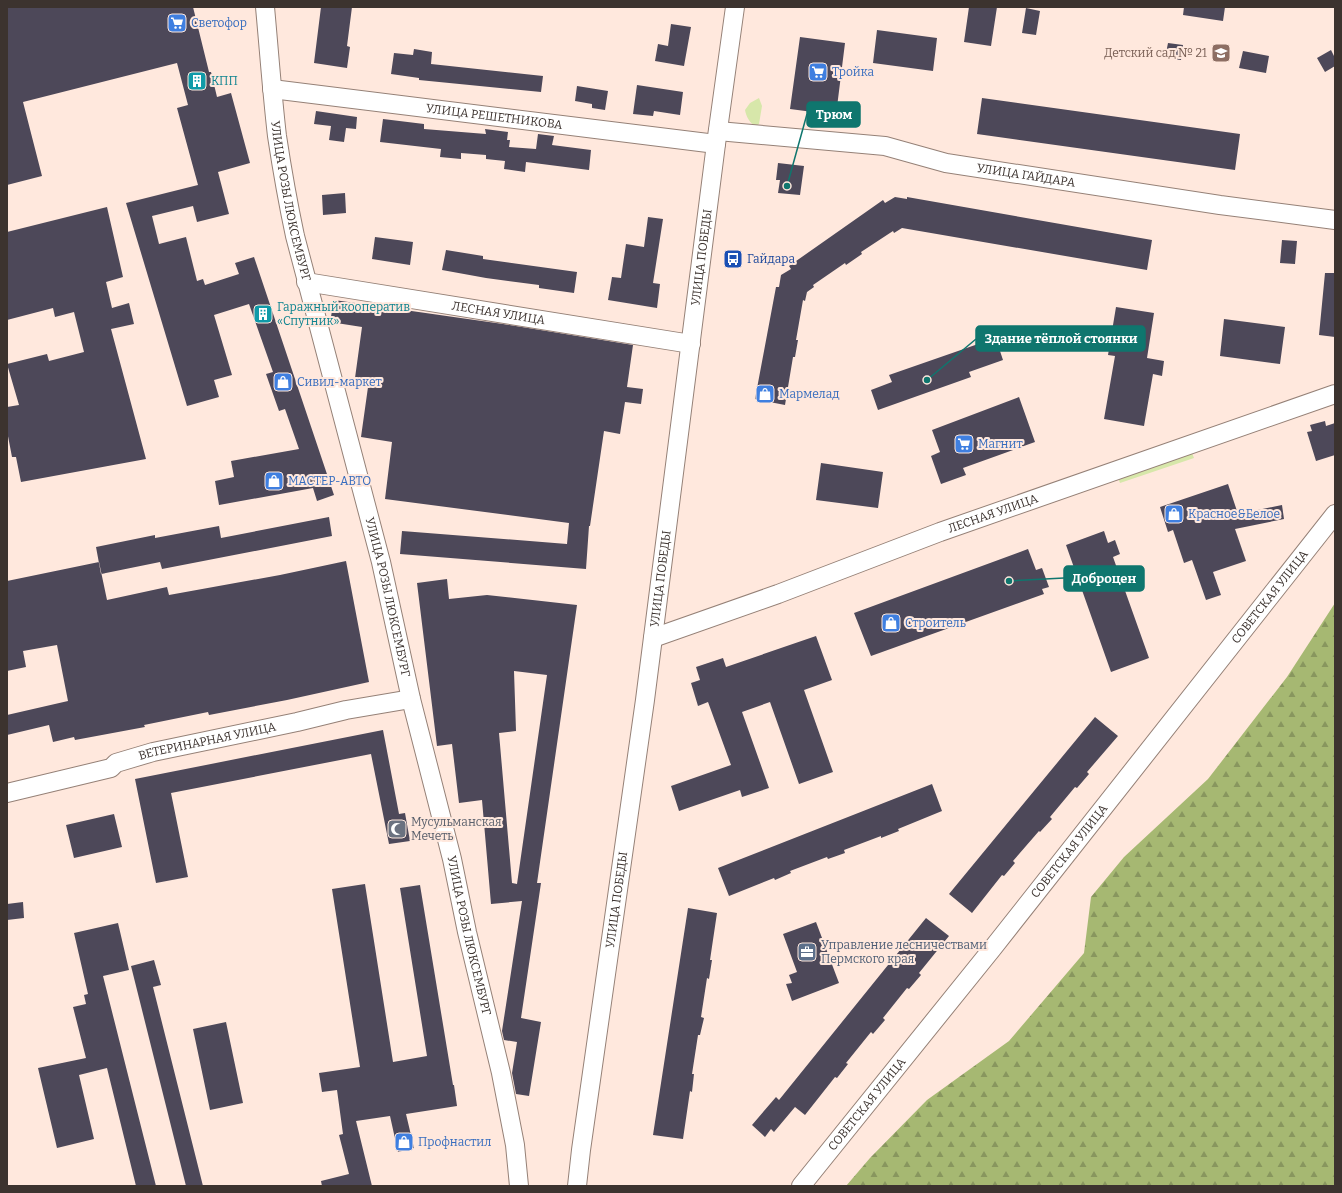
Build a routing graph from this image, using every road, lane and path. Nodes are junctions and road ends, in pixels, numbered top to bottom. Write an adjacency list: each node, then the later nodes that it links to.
1 (265, 7): 3 (street, УЛИЦА РОЗЫ ЛЮКСЕМБУРГ)
2 (735, 7): 4 (street, УЛИЦА ПОБЕДЫ)
3 (272, 89): 4 (street, УЛИЦА РЕШЕТНИКОВА); 6 (street, УЛИЦА РОЗЫ ЛЮКСЕМБУРГ)
4 (717, 138): 5 (street, УЛИЦА ГАЙДАРА); 7 (street, УЛИЦА ПОБЕДЫ)
5 (1335, 220)
6 (306, 282): 7 (street, ЛЕСНАЯ УЛИЦА); 11 (street, УЛИЦА РОЗЫ ЛЮКСЕМБУРГ)
7 (691, 344): 10 (street, УЛИЦА ПОБЕДЫ)
8 (1335, 394): 10 (street, ЛЕСНАЯ УЛИЦА)
9 (1335, 514): 19 (street, СОВЕТСКАЯ УЛИЦА)
10 (653, 638): 14 (street, УЛИЦА ПОБЕДЫ)
11 (411, 699): 12 (street, ВЕТЕРИНАРНАЯ УЛИЦА); 13 (street, УЛИЦА РОЗЫ ЛЮКСЕМБУРГ)
12 (7, 793)
13 (515, 1145): 15 (street, УЛИЦА РОЗЫ ЛЮКСЕМБУРГ); 16 (street)
14 (581, 1150): 17 (street, УЛИЦА ПОБЕДЫ); 18 (street, УЛИЦА ПОБЕДЫ)
15 (519, 1186)
16 (526, 1186)
17 (569, 1186)
18 (577, 1186)
19 (800, 1186)

